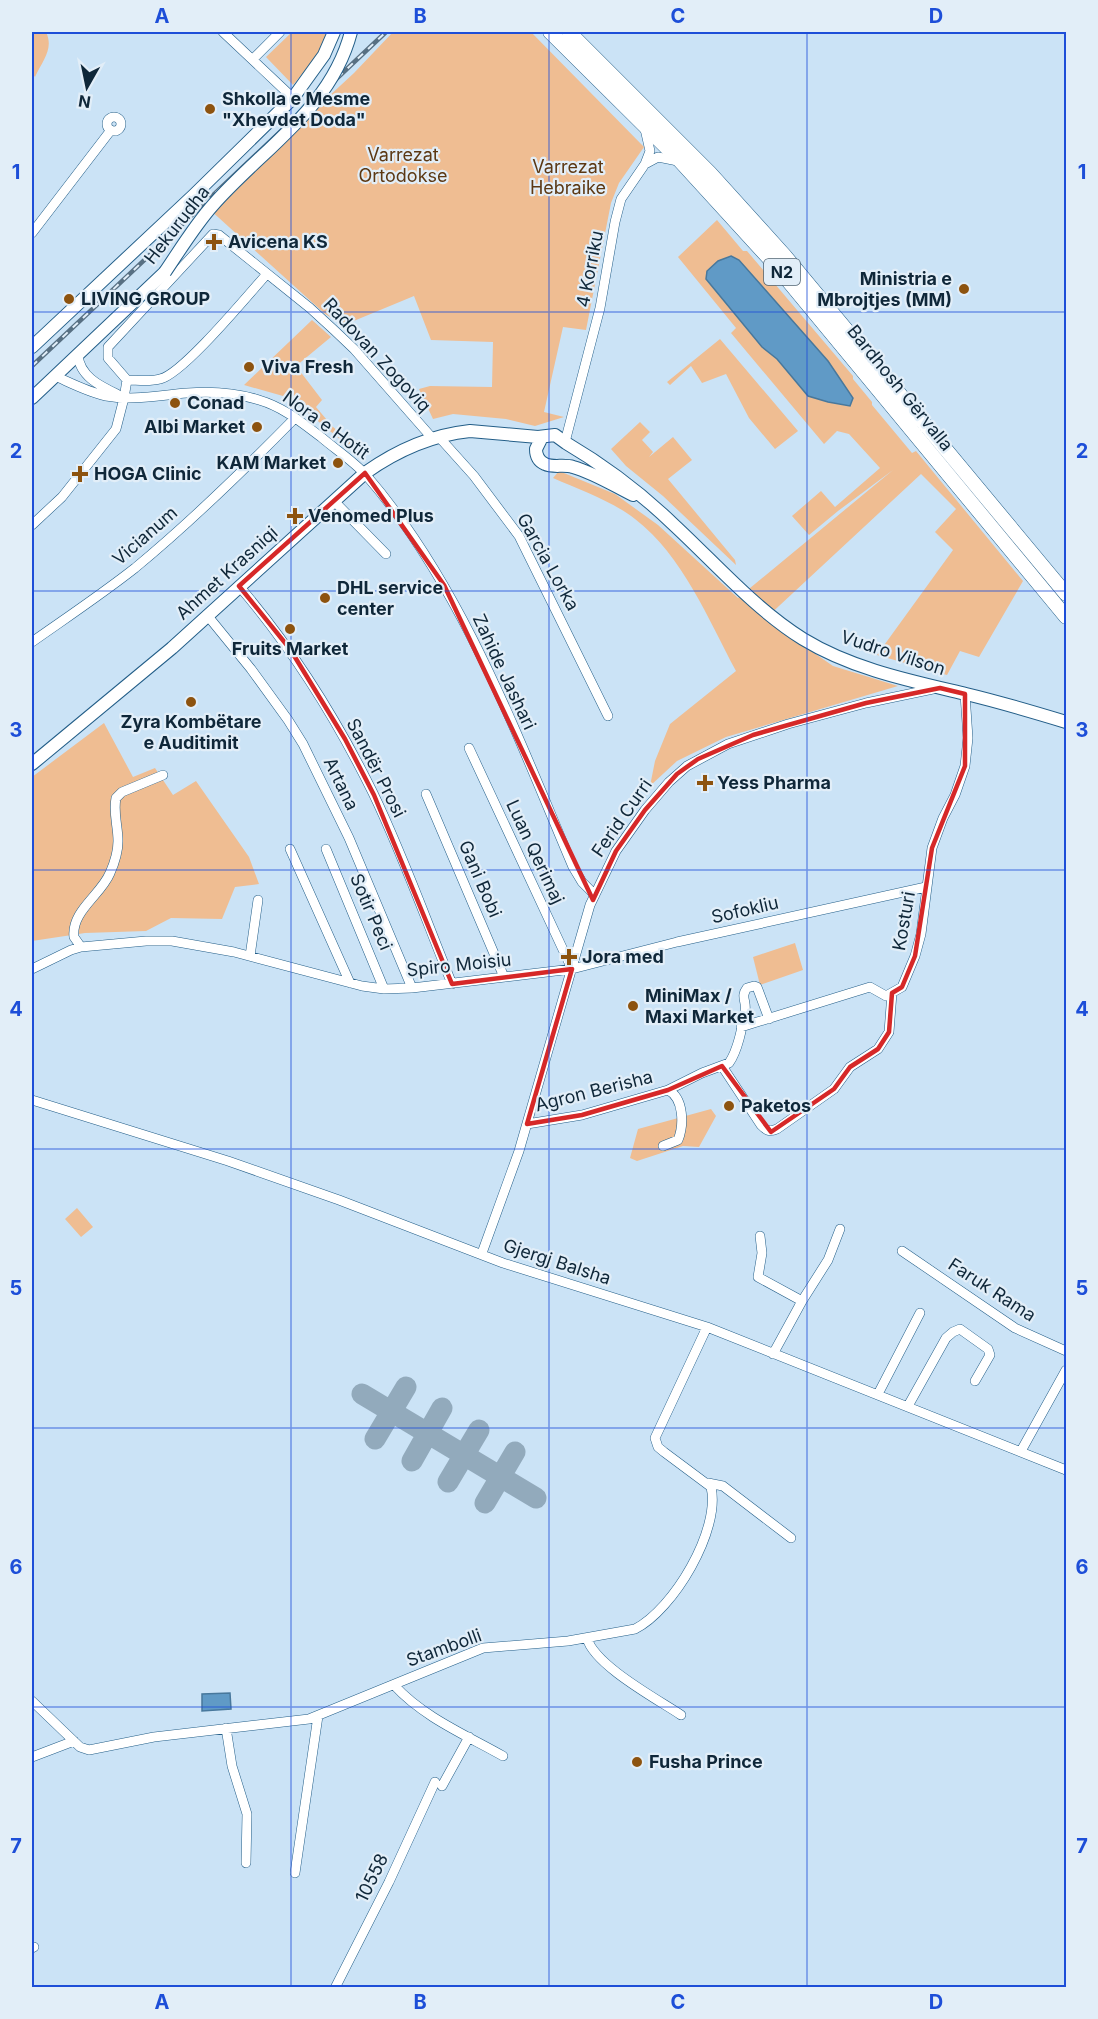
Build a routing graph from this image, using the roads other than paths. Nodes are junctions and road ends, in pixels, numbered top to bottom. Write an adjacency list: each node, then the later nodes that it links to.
1 (223, 32): 7 (street)
2 (280, 32): 7 (street)
3 (334, 32): 8 (main road, Hekurudha)
4 (351, 32): 16 (main road, Hekurudha, bridge)
5 (550, 32): 9 (highway, Bardhosh Gërvalla / N2)
6 (569, 32): 35 (highway, Bardhosh Gërvalla / N2)
7 (254, 59): 8 (street)
8 (293, 98): 15 (main road, Hekurudha)
9 (643, 125): 11 (highway, Bardhosh Gërvalla / N2); 12 (street)
10 (111, 130): 13 (street)
11 (680, 161): 12 (street); 37 (highway, Bardhosh Gërvalla / N2)
12 (645, 164): 22 (street, 4 Korriku)
13 (32, 233)
14 (266, 275): 18 (street); 18 (street, Radovan Zogoviq); 25 (street, Radovan Zogoviq)
15 (32, 347)
16 (78, 354): 17 (main road, Hekurudha); 20 (street, Nora e Hotit)
17 (55, 376): 19 (main road, Hekurudha); 20 (street, Nora e Hotit)
18 (127, 380): 20 (street)
19 (32, 398)
20 (124, 398): 21 (street, Nora e Hotit); 32 (street)
21 (295, 418): 29 (street, Nora e Hotit); 38 (street, Vicianum)
22 (570, 423): 24 (street); 26 (street, 4 Korriku)
23 (495, 432): 24 (main road, Ahmet Krasniqi); 25 (main road, Ahmet Krasniqi); 27 (main road, Ahmet Krasniqi)
24 (547, 435): 26 (main road, Ahmet Krasniqi); 27 (main road)
25 (436, 438): 29 (main road, Ahmet Krasniqi); 41 (street, Garcia Lorka)
26 (566, 443): 28 (main road); 31 (main road, Vudro Vilson)
27 (536, 453): 28 (main road)
28 (557, 465): 31 (main road, Vudro Vilson)
29 (365, 473): 30 (main road, Ahmet Krasniqi); 50 (street, Zahide Jashari)
30 (334, 501): 33 (street); 34 (main road, Ahmet Krasniqi)
31 (650, 504): 39 (main road, Vudro Vilson)
32 (32, 525)
33 (386, 554)
34 (238, 586): 36 (main road, Ahmet Krasniqi); 58 (street, Sandër Prosi)
35 (1066, 594)
36 (207, 615): 44 (main road, Ahmet Krasniqi); 59 (street, Artana)
37 (1066, 617)
38 (32, 642)
39 (940, 688): 40 (main road, Vudro Vilson); 50 (street, Ferid Curri)
40 (965, 694): 42 (main road, Vudro Vilson); 49 (street, Kosturi)
41 (608, 716)
42 (1066, 722)
43 (469, 747): 55 (street, Luan Qerimaj)
44 (32, 764)
45 (163, 775): 52 (street)
46 (426, 794): 56 (street, Gani Bobi)
47 (291, 849): 57 (street)
48 (326, 849): 60 (street, Sotir Peci)
49 (926, 886): 55 (street, Sofokliu); 61 (street, Kosturi)
50 (595, 895): 55 (street, Ferid Curri)
51 (258, 900): 53 (street)
52 (81, 947): 53 (street, Spiro Moisiu); 54 (street, Spiro Moisiu)
53 (250, 956): 57 (street, Spiro Moisiu)
54 (32, 969)
55 (572, 969): 56 (street, Spiro Moisiu); 67 (street, Ferid Curri)
56 (504, 977): 58 (street, Spiro Moisiu)
57 (350, 983): 60 (street, Spiro Moisiu)
58 (452, 984): 59 (street, Spiro Moisiu)
59 (412, 988): 60 (street, Spiro Moisiu)
60 (384, 989)
61 (892, 993): 62 (street); 64 (street)
62 (769, 1019): 63 (street); 63 (street)
63 (741, 1027): 64 (street)
64 (722, 1066): 65 (street, Agron Berisha)
65 (668, 1090): 67 (street, Agron Berisha); 68 (street, Agron Berisha)
66 (32, 1100): 72 (street, Gjergj Balsha)
67 (527, 1124): 72 (street, Ferid Curri)
68 (663, 1146)
69 (840, 1229): 73 (street)
70 (760, 1236): 73 (street)
71 (902, 1251): 76 (street, Faruk Rama)
72 (482, 1253): 75 (street, Gjergj Balsha)
73 (802, 1301): 77 (street)
74 (920, 1313): 80 (street)
75 (707, 1326): 77 (street, Gjergj Balsha); 84 (street)
76 (1066, 1351)
77 (773, 1353): 80 (street, Gjergj Balsha)
78 (1066, 1370): 82 (street)
79 (975, 1381): 81 (street)
80 (878, 1394): 81 (street, Gjergj Balsha)
81 (908, 1406): 82 (street, Gjergj Balsha)
82 (1021, 1451): 83 (street, Gjergj Balsha)
83 (1066, 1470)
84 (708, 1483): 85 (street); 86 (street, Stambolli)
85 (791, 1538)
86 (587, 1638): 87 (street, Stambolli); 89 (street)
87 (394, 1685): 90 (street, Stambolli); 92 (street)
88 (32, 1701): 93 (street, Stambolli)
89 (681, 1715)
90 (318, 1716): 91 (street, Stambolli); 97 (street)
91 (226, 1728): 93 (street, Stambolli); 96 (street)
92 (469, 1737): 94 (street); 98 (street, 10558)
93 (75, 1741): 95 (street)
94 (503, 1756)
95 (32, 1757)
96 (246, 1863)
97 (296, 1873)
98 (335, 1988)

